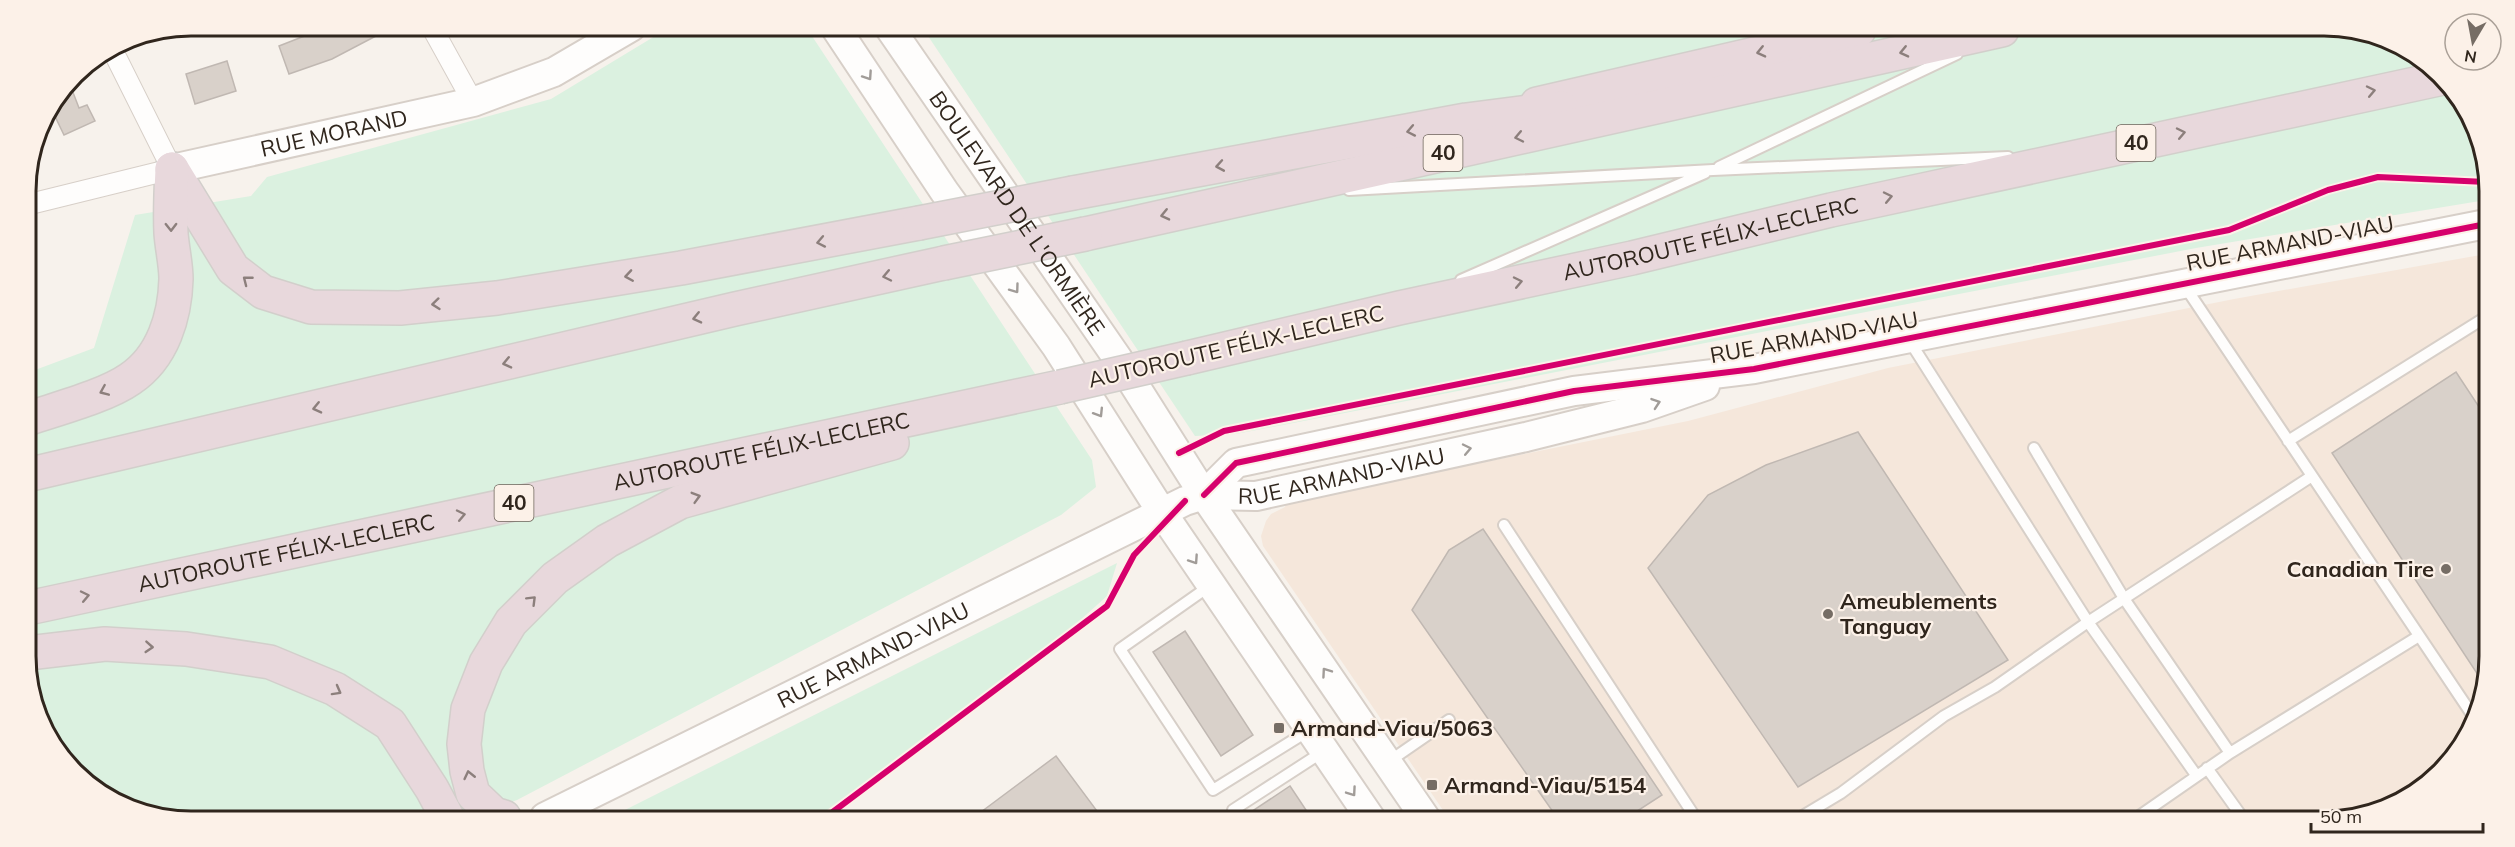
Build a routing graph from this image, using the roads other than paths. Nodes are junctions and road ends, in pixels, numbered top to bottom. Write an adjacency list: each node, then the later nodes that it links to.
1 (437, 36): 11 (street)
2 (616, 36): 11 (street, RUE MORAND)
3 (841, 36): 30 (street, BOULEVARD DE L'ORMIÈRE, one-way to 30)
4 (895, 36): 29 (street, BOULEVARD DE L'ORMIÈRE)
5 (1833, 36): 12 (highway, one-way to 12)
6 (1978, 36): 9 (highway, 40, one-way to 9)
7 (1992, 36): 15 (lane)
8 (115, 56): 14 (street)
9 (1802, 76): 12 (highway); 16 (highway, 40, one-way to 16)
10 (2433, 80): 13 (highway, AUTOROUTE FÉLIX-LECLERC / 40, one-way to 10)
11 (473, 102): 14 (street, RUE MORAND)
12 (1466, 120): 14 (highway, one-way to 14, bridge)
13 (2085, 154): 15 (lane); 20 (highway, AUTOROUTE FÉLIX-LECLERC / 40, one-way to 13)
14 (172, 169): 17 (street, RUE MORAND); 24 (highway, one-way to 24)
15 (1713, 170): 16 (lane); 20 (lane)
16 (1250, 195): 27 (highway, 40, one-way to 27, bridge)
17 (36, 203)
18 (2479, 235): 19 (street, RUE ARMAND-VIAU)
19 (2183, 283): 22 (street, RUE ARMAND-VIAU); 25 (lane)
20 (1399, 308): 23 (highway, AUTOROUTE FÉLIX-LECLERC / 40, bridge)
21 (2479, 321): 25 (lane)
22 (1909, 340): 29 (street, RUE ARMAND-VIAU); 35 (lane)
23 (1060, 387): 34 (highway, AUTOROUTE FÉLIX-LECLERC / 40, one-way to 23); 46 (highway, one-way to 23)
24 (36, 416)
25 (2288, 441): 28 (lane)
26 (2034, 448): 33 (lane)
27 (36, 473)
28 (2312, 476): 33 (lane); 36 (lane)
29 (1204, 495): 30 (street, RUE ARMAND-VIAU); 42 (street, BOULEVARD DE L'ORMIÈRE, one-way to 29)
30 (1161, 511): 32 (street, BOULEVARD DE L'ORMIÈRE, one-way to 32); 47 (street, RUE ARMAND-VIAU)
31 (1504, 525): 51 (lane)
32 (1211, 585): 40 (street, BOULEVARD DE L'ORMIÈRE); 40 (lane)
33 (2125, 600): 35 (lane); 41 (lane)
34 (36, 606)
35 (2088, 622): 44 (lane); 52 (lane)
36 (2419, 636): 38 (lane); 41 (lane)
37 (36, 652): 45 (highway, one-way to 45)
38 (2469, 710)
39 (1449, 720): 42 (lane)
40 (1317, 741): 48 (lane); 49 (street, BOULEVARD DE L'ORMIÈRE, one-way to 49)
41 (2230, 753): 43 (lane)
42 (1388, 762): 50 (street, BOULEVARD DE L'ORMIÈRE)
43 (2207, 768): 44 (lane); 54 (lane)
44 (2196, 776): 53 (lane)
45 (444, 811)
46 (491, 811)
47 (557, 811)
48 (1234, 811)
49 (1365, 811)
50 (1421, 811)
51 (1691, 811)
52 (1811, 811)
53 (2146, 811)
54 (2238, 811)

